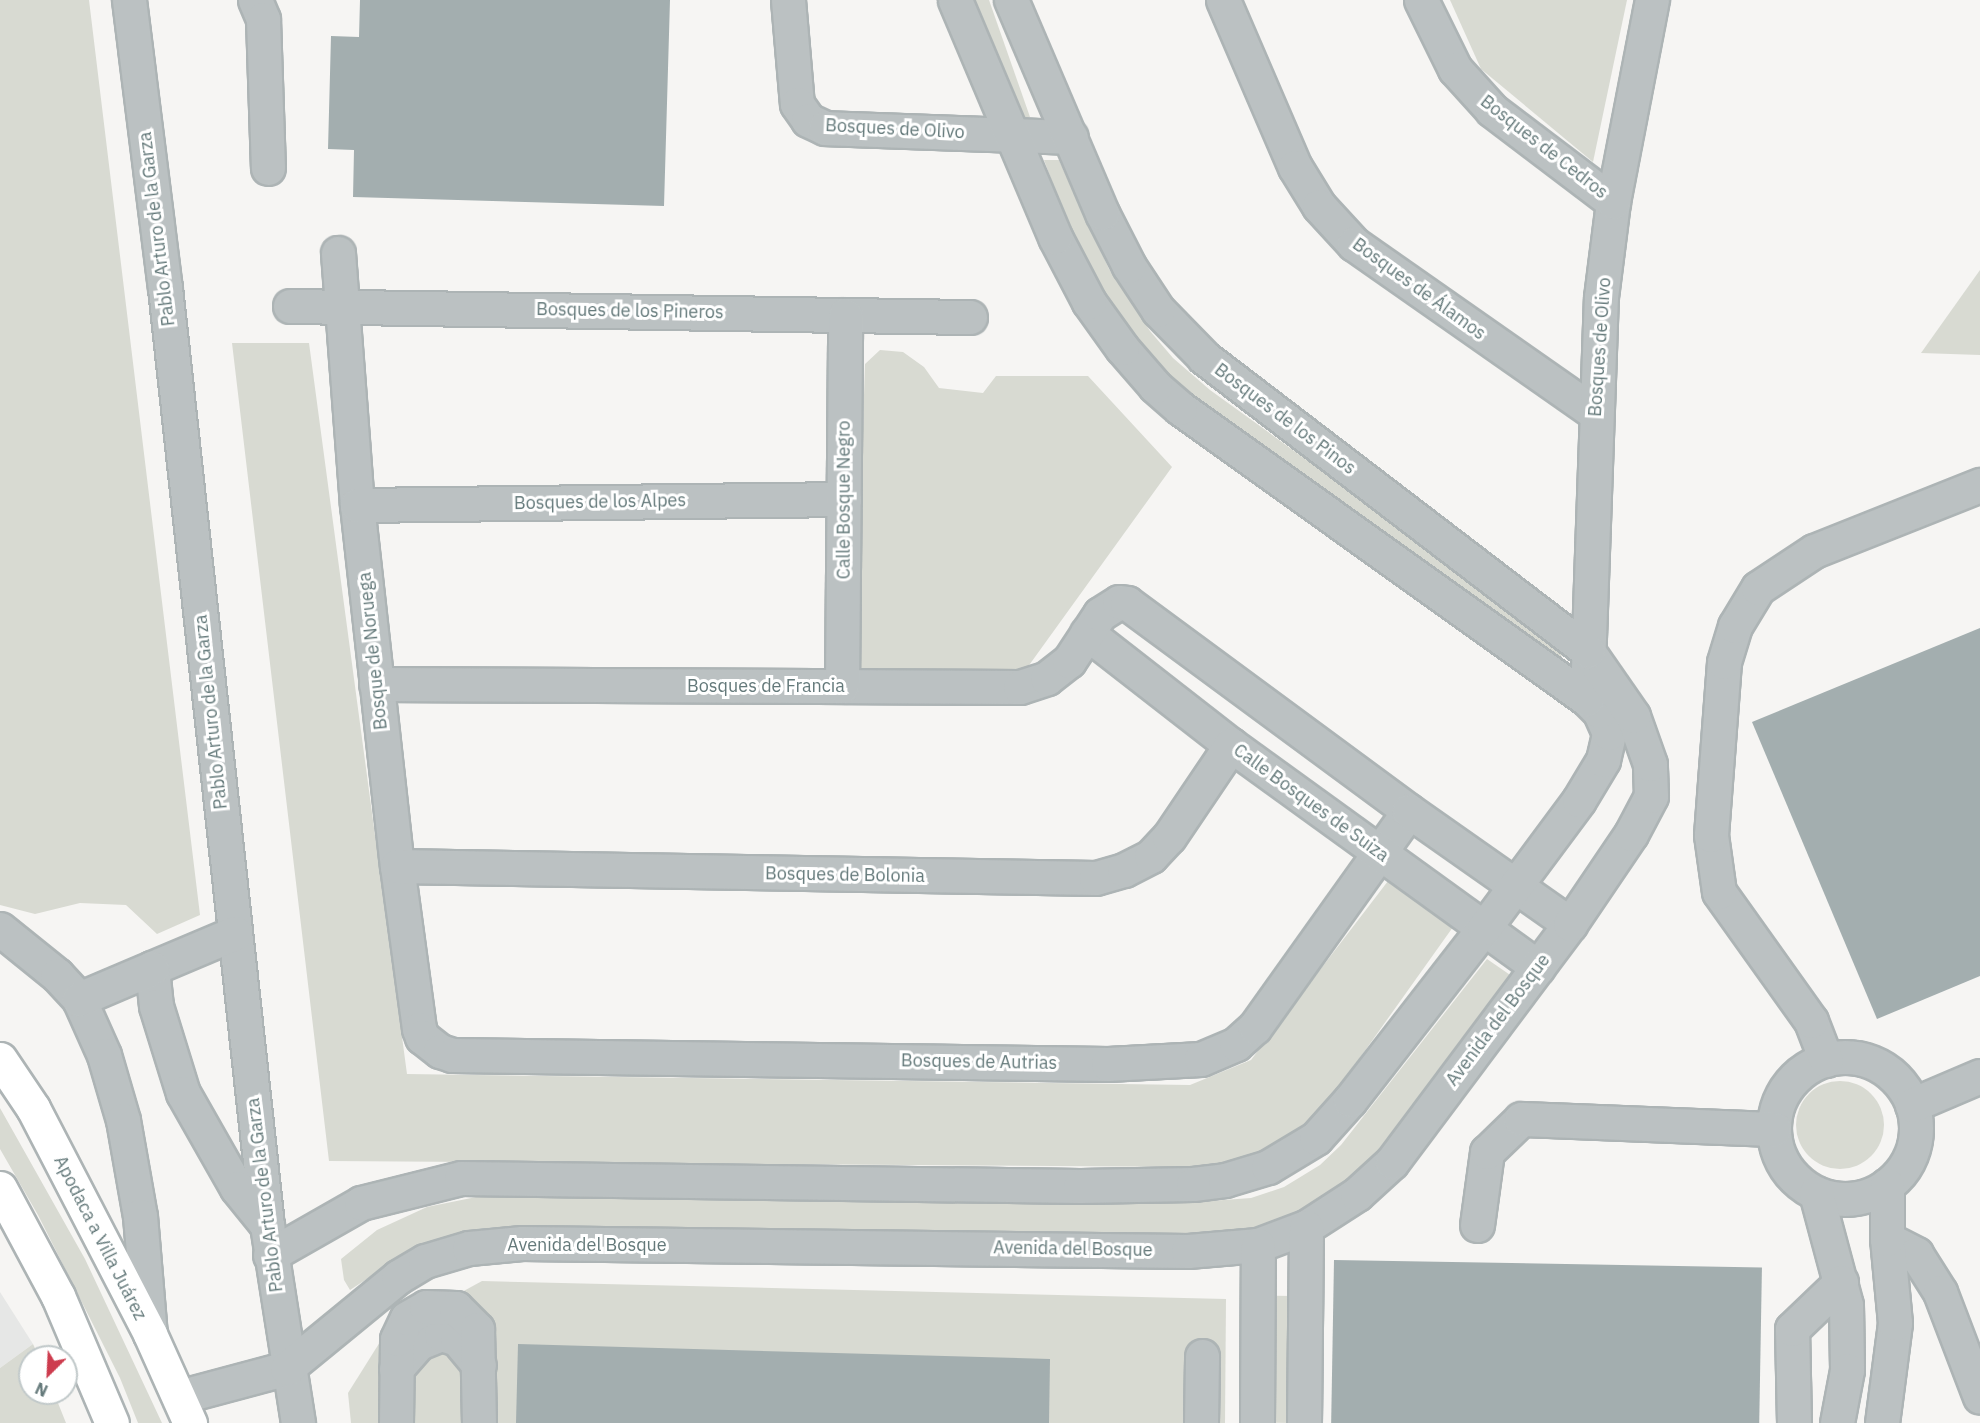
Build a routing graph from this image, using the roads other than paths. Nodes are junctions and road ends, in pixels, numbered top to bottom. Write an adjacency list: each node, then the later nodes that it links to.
1 (129, 0): 36 (street, Pablo Arturo de la Garza)
2 (255, 0): 11 (street)
3 (788, 0): 9 (street, Bosques de Olivo)
4 (955, 0): 9 (street)
5 (1011, 0): 10 (street, Bosques de los Pinos)
6 (1223, 0): 18 (street, Bosques de Álamos)
7 (1421, 0): 12 (street, Bosques de Cedros)
8 (1652, 0): 12 (street, Bosques de Olivo)
9 (1012, 134): 10 (street, Bosques de Olivo); 26 (street)
10 (1071, 137): 23 (street, Bosques de los Pinos)
11 (268, 168)
12 (1614, 202): 18 (street, Bosques de Olivo)
13 (338, 253): 15 (street, Bosque de Noruega)
14 (290, 306): 15 (street, Bosques de los Pineros)
15 (342, 307): 16 (street, Bosques de los Pineros); 21 (street, Bosque de Noruega)
16 (845, 315): 17 (street, Bosques de los Pineros); 20 (street, Calle Bosque Negro)
17 (970, 317)
18 (1594, 412): 23 (street, Bosques de Olivo)
19 (1980, 484): 42 (street)
20 (844, 499): 21 (street, Bosques de los Alpes); 25 (street, Calle Bosque Negro)
21 (357, 505): 24 (street, Bosque de Noruega)
22 (1087, 633): 25 (street, Bosques de Francia); 27 (street, Calle Bosques de Suiza); 29 (street, Bosques de Francia)
23 (1588, 651): 26 (street, Bosques de Olivo); 28 (street, Bosques de los Pinos)
24 (376, 684): 25 (street, Bosques de Francia); 31 (street, Bosque de Noruega)
25 (842, 686)
26 (1587, 699): 32 (street)
27 (1231, 745): 30 (street, Calle Bosques de Suiza); 31 (street, Bosques de Bolonia)
28 (1650, 764): 33 (street, Avenida del Bosque)
29 (1409, 811): 30 (street, Bosques de Autrias); 32 (street)
30 (1382, 854): 34 (street, Calle Bosques de Suiza); 40 (street, Bosques de Autrias)
31 (397, 866): 40 (street, Bosque de Noruega)
32 (1515, 886): 33 (street); 34 (street)
33 (1570, 924): 37 (street, Avenida del Bosque)
34 (1484, 928): 37 (street, Calle Bosques de Suiza); 52 (street)
35 (0, 929): 39 (street)
36 (235, 933): 38 (street); 52 (street, Pablo Arturo de la Garza)
37 (1538, 967): 50 (street, Avenida del Bosque)
38 (152, 968): 39 (street); 52 (street)
39 (79, 999): 55 (street)
40 (430, 1045)
41 (0, 1059): 55 (main road, Apodaca a Villa Juárez)
42 (1826, 1060): 44 (street); 45 (street)
43 (1980, 1076): 44 (street)
44 (1912, 1105): 46 (street)
45 (1774, 1129): 48 (street); 49 (street)
46 (1887, 1185): 48 (street); 51 (street)
47 (0, 1188): 60 (main road)
48 (1816, 1193): 54 (street)
49 (1477, 1225)
50 (1306, 1227): 53 (street, Avenida del Bosque); 66 (street)
51 (1887, 1239): 58 (street); 69 (street)
52 (269, 1240): 57 (street, Pablo Arturo de la Garza)
53 (1258, 1245): 57 (street, Avenida del Bosque); 65 (street)
54 (1841, 1282): 67 (street); 68 (street)
55 (150, 1334): 59 (main road, Apodaca a Villa Juárez)
56 (1202, 1356): 64 (street)
57 (287, 1368): 59 (street); 61 (street, Pablo Arturo de la Garza)
58 (1980, 1396)
59 (185, 1410)
60 (112, 1423)
61 (298, 1423)
62 (396, 1423): 63 (street)
63 (479, 1423)
64 (1201, 1423)
65 (1257, 1423)
66 (1304, 1423)
67 (1794, 1423)
68 (1837, 1423)
69 (1882, 1423)

